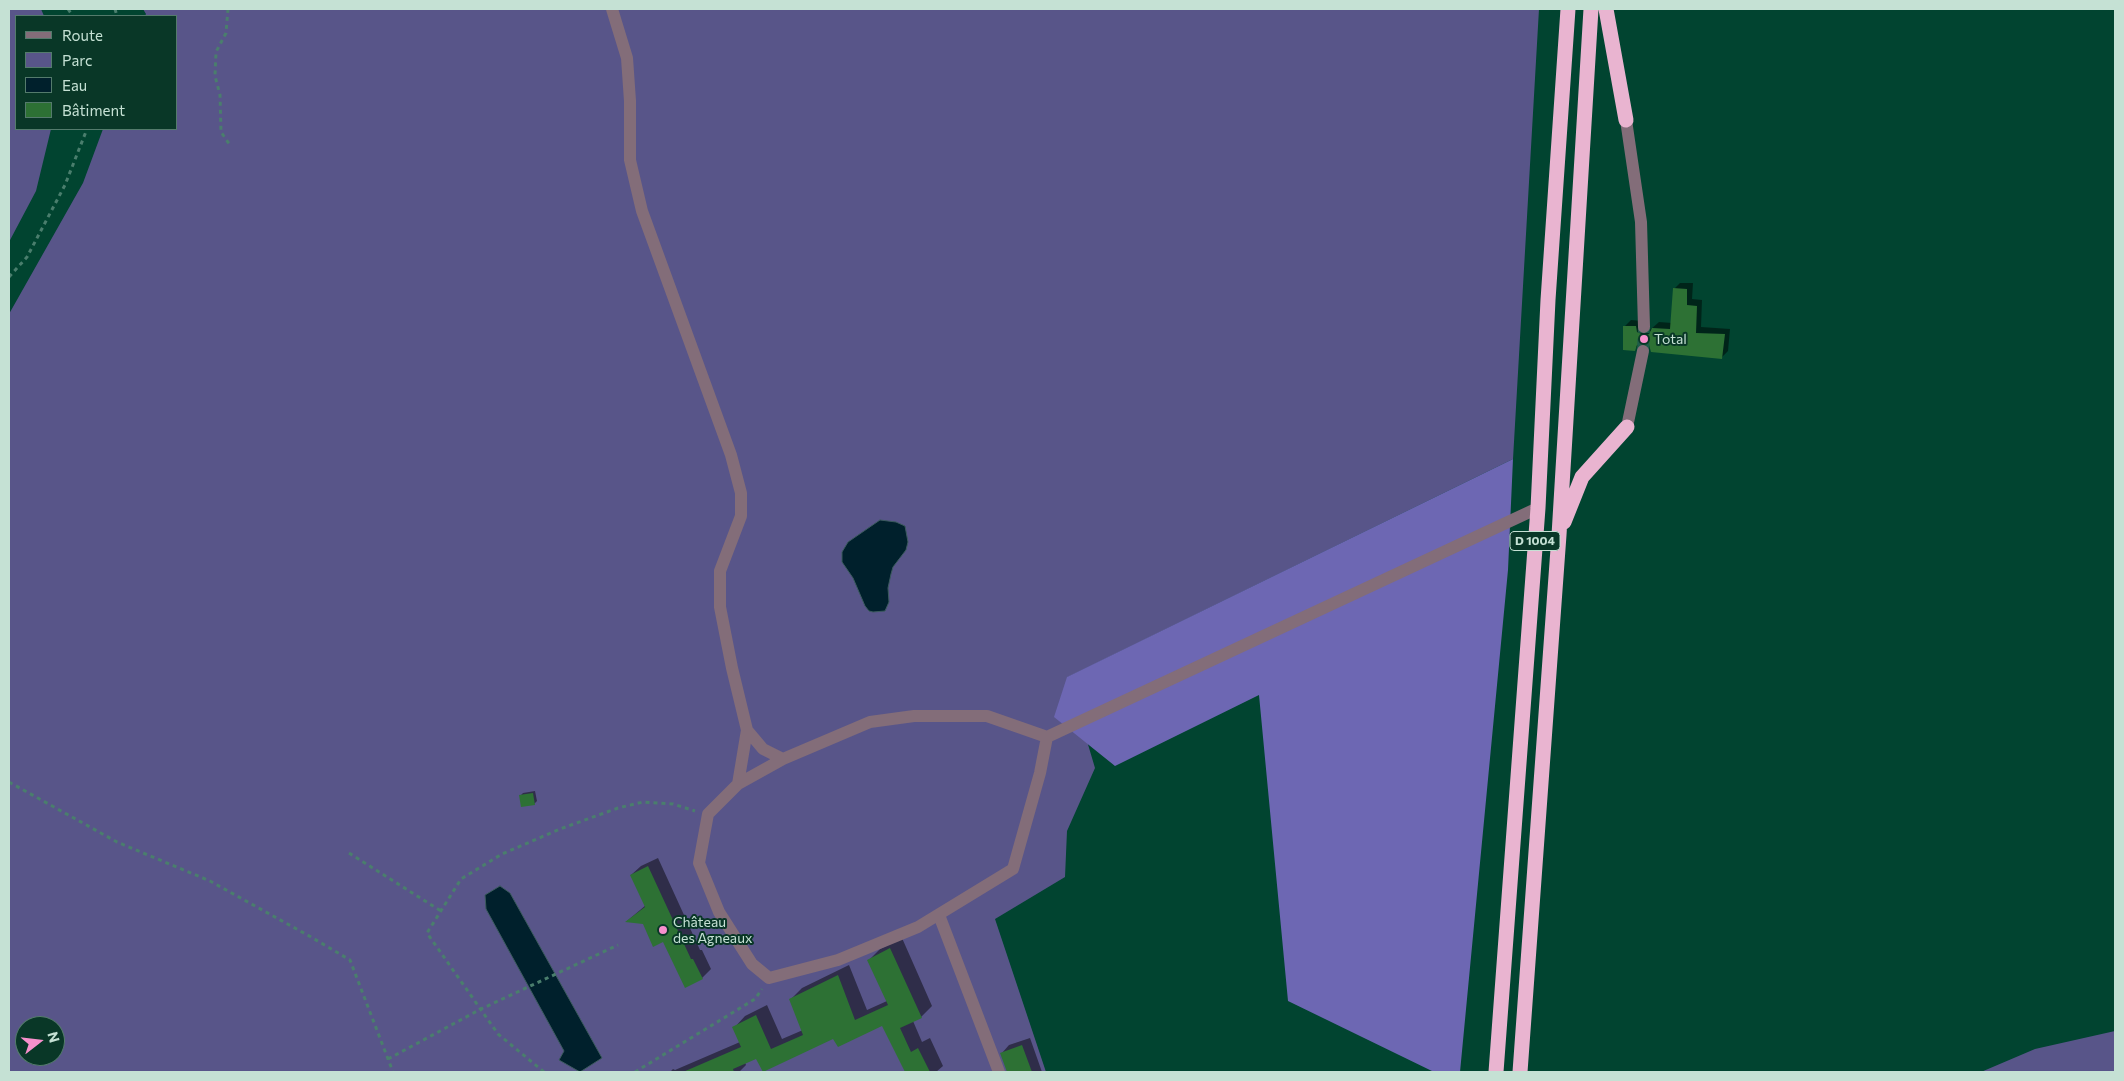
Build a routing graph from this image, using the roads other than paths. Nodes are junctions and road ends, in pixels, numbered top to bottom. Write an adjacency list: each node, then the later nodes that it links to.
1 (612, 9): 11 (street)
2 (1568, 9): 9 (highway, D 1004)
3 (1591, 9): 10 (highway, D 1004)
4 (1606, 9): 5 (highway)
5 (1626, 120): 6 (street)
6 (1644, 327)
7 (1643, 351): 8 (street)
8 (1627, 427): 10 (highway)
9 (1538, 508): 12 (street); 17 (highway, D 1004)
10 (1558, 535): 18 (highway, D 1004)
11 (747, 730): 13 (street); 14 (street)
12 (1047, 737): 13 (street); 15 (street)
13 (782, 759): 14 (street)
14 (738, 784): 15 (street)
15 (939, 915): 16 (street)
16 (999, 1072)
17 (1496, 1072)
18 (1520, 1072)

